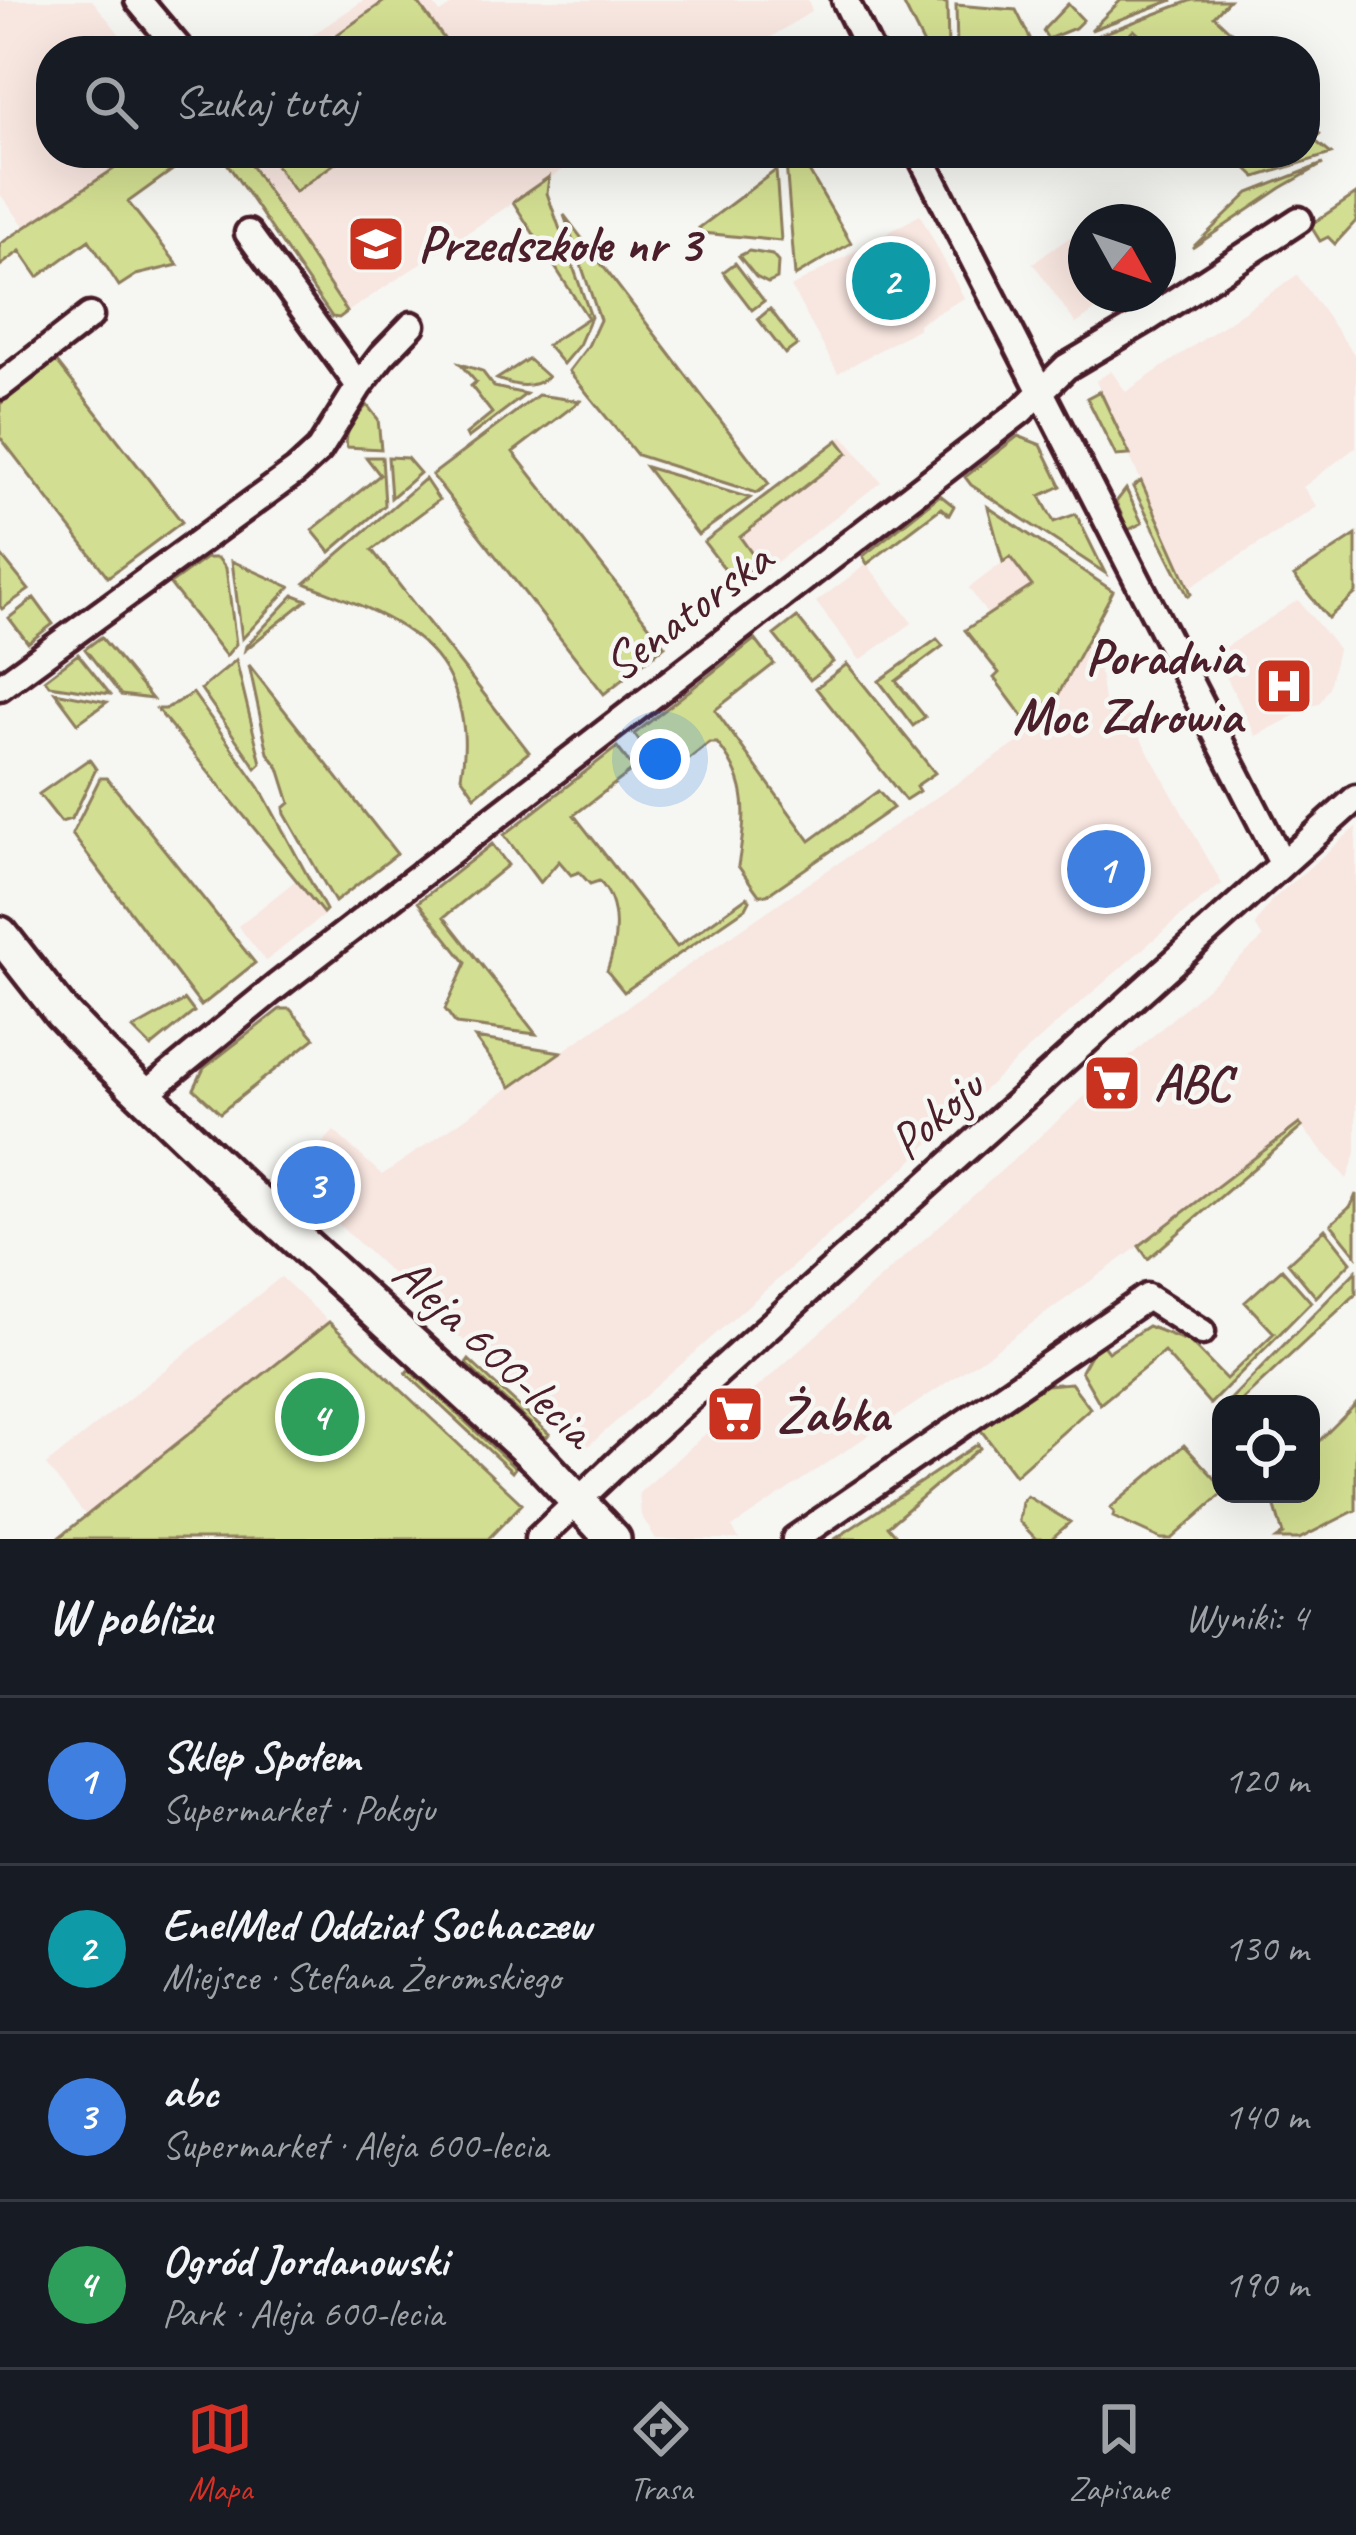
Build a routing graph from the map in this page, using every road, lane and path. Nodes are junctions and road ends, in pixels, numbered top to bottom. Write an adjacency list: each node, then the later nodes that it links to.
1 (138, 0): 3 (street)
2 (845, 0): 4 (street)
3 (168, 36)
4 (863, 36)
5 (928, 168): 12 (street)
6 (1299, 220): 12 (street, Senatorska)
7 (248, 233): 11 (street)
8 (90, 316): 10 (street)
9 (412, 325): 11 (street)
10 (0, 386)
11 (358, 386): 13 (street)
12 (1041, 390): 15 (street); 17 (street, Senatorska)
13 (0, 687)
14 (1356, 798): 15 (street, Pokoju)
15 (1282, 863): 19 (street, Pokoju)
16 (2, 940): 17 (main road, Aleja 600-lecia)
17 (144, 1096): 19 (main road, Aleja 600-lecia)
18 (1202, 1332): 22 (street)
19 (578, 1498): 20 (street, Pokoju); 21 (main road, Aleja 600-lecia)
20 (538, 1539)
21 (613, 1539)
22 (795, 1539)

